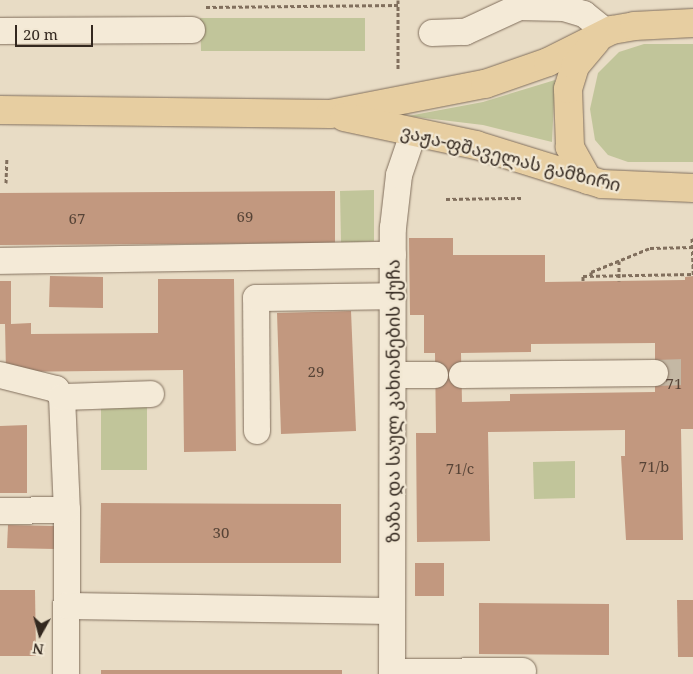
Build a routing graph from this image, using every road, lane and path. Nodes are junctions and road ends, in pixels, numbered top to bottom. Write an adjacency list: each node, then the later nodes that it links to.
1 (398, 0): 7 (path)
2 (693, 23): 6 (main road, ვაჟა-ფშაველას გამზირი)
3 (192, 30): 4 (street)
4 (0, 32)
5 (432, 33): 6 (street)
6 (604, 33): 9 (main road, ვაჟა-ფშაველას გამზირი); 12 (main road)
7 (398, 70)
8 (0, 110): 9 (main road, ვაჟა-ფშაველას გამზირი)
9 (330, 114): 10 (main road, ვაჟა-ფშაველას გამზირი)
10 (414, 131): 12 (main road, ვაჟა-ფშაველას გამზირი); 19 (street, ზაზა და საულ კახიანების ქუჩა)
11 (7, 159): 13 (path)
12 (588, 180): 14 (main road, ვაჟა-ფშაველას გამზირი)
13 (6, 183)
14 (693, 188)
15 (521, 198): 16 (path)
16 (446, 199)
17 (692, 238): 18 (path)
18 (693, 247): 21 (path); 22 (path)
19 (393, 256): 20 (street); 27 (street, ზაზა და საულ კახიანების ქუჩა)
20 (0, 261)
21 (619, 261): 23 (path); 24 (path)
22 (693, 275): 24 (path)
23 (591, 276): 24 (path); 26 (path)
24 (619, 276): 25 (path)
25 (619, 281)
26 (583, 282)
27 (392, 296): 30 (street, ზაზა და საულ კახიანების ქუჩა); 35 (street)
28 (655, 373): 32 (street)
29 (0, 375): 34 (street)
30 (393, 375): 31 (street); 39 (street, ზაზა და საულ კახიანების ქუჩა)
31 (435, 375)
32 (462, 375)
33 (151, 394): 34 (street)
34 (62, 397): 36 (street)
35 (257, 432)
36 (67, 510): 37 (street); 38 (street)
37 (0, 511)
38 (66, 606): 39 (street); 42 (street)
39 (392, 612): 41 (street, ზაზა და საულ კახიანების ქუჩა)
40 (523, 671): 41 (street)
41 (392, 673)
42 (66, 674)

